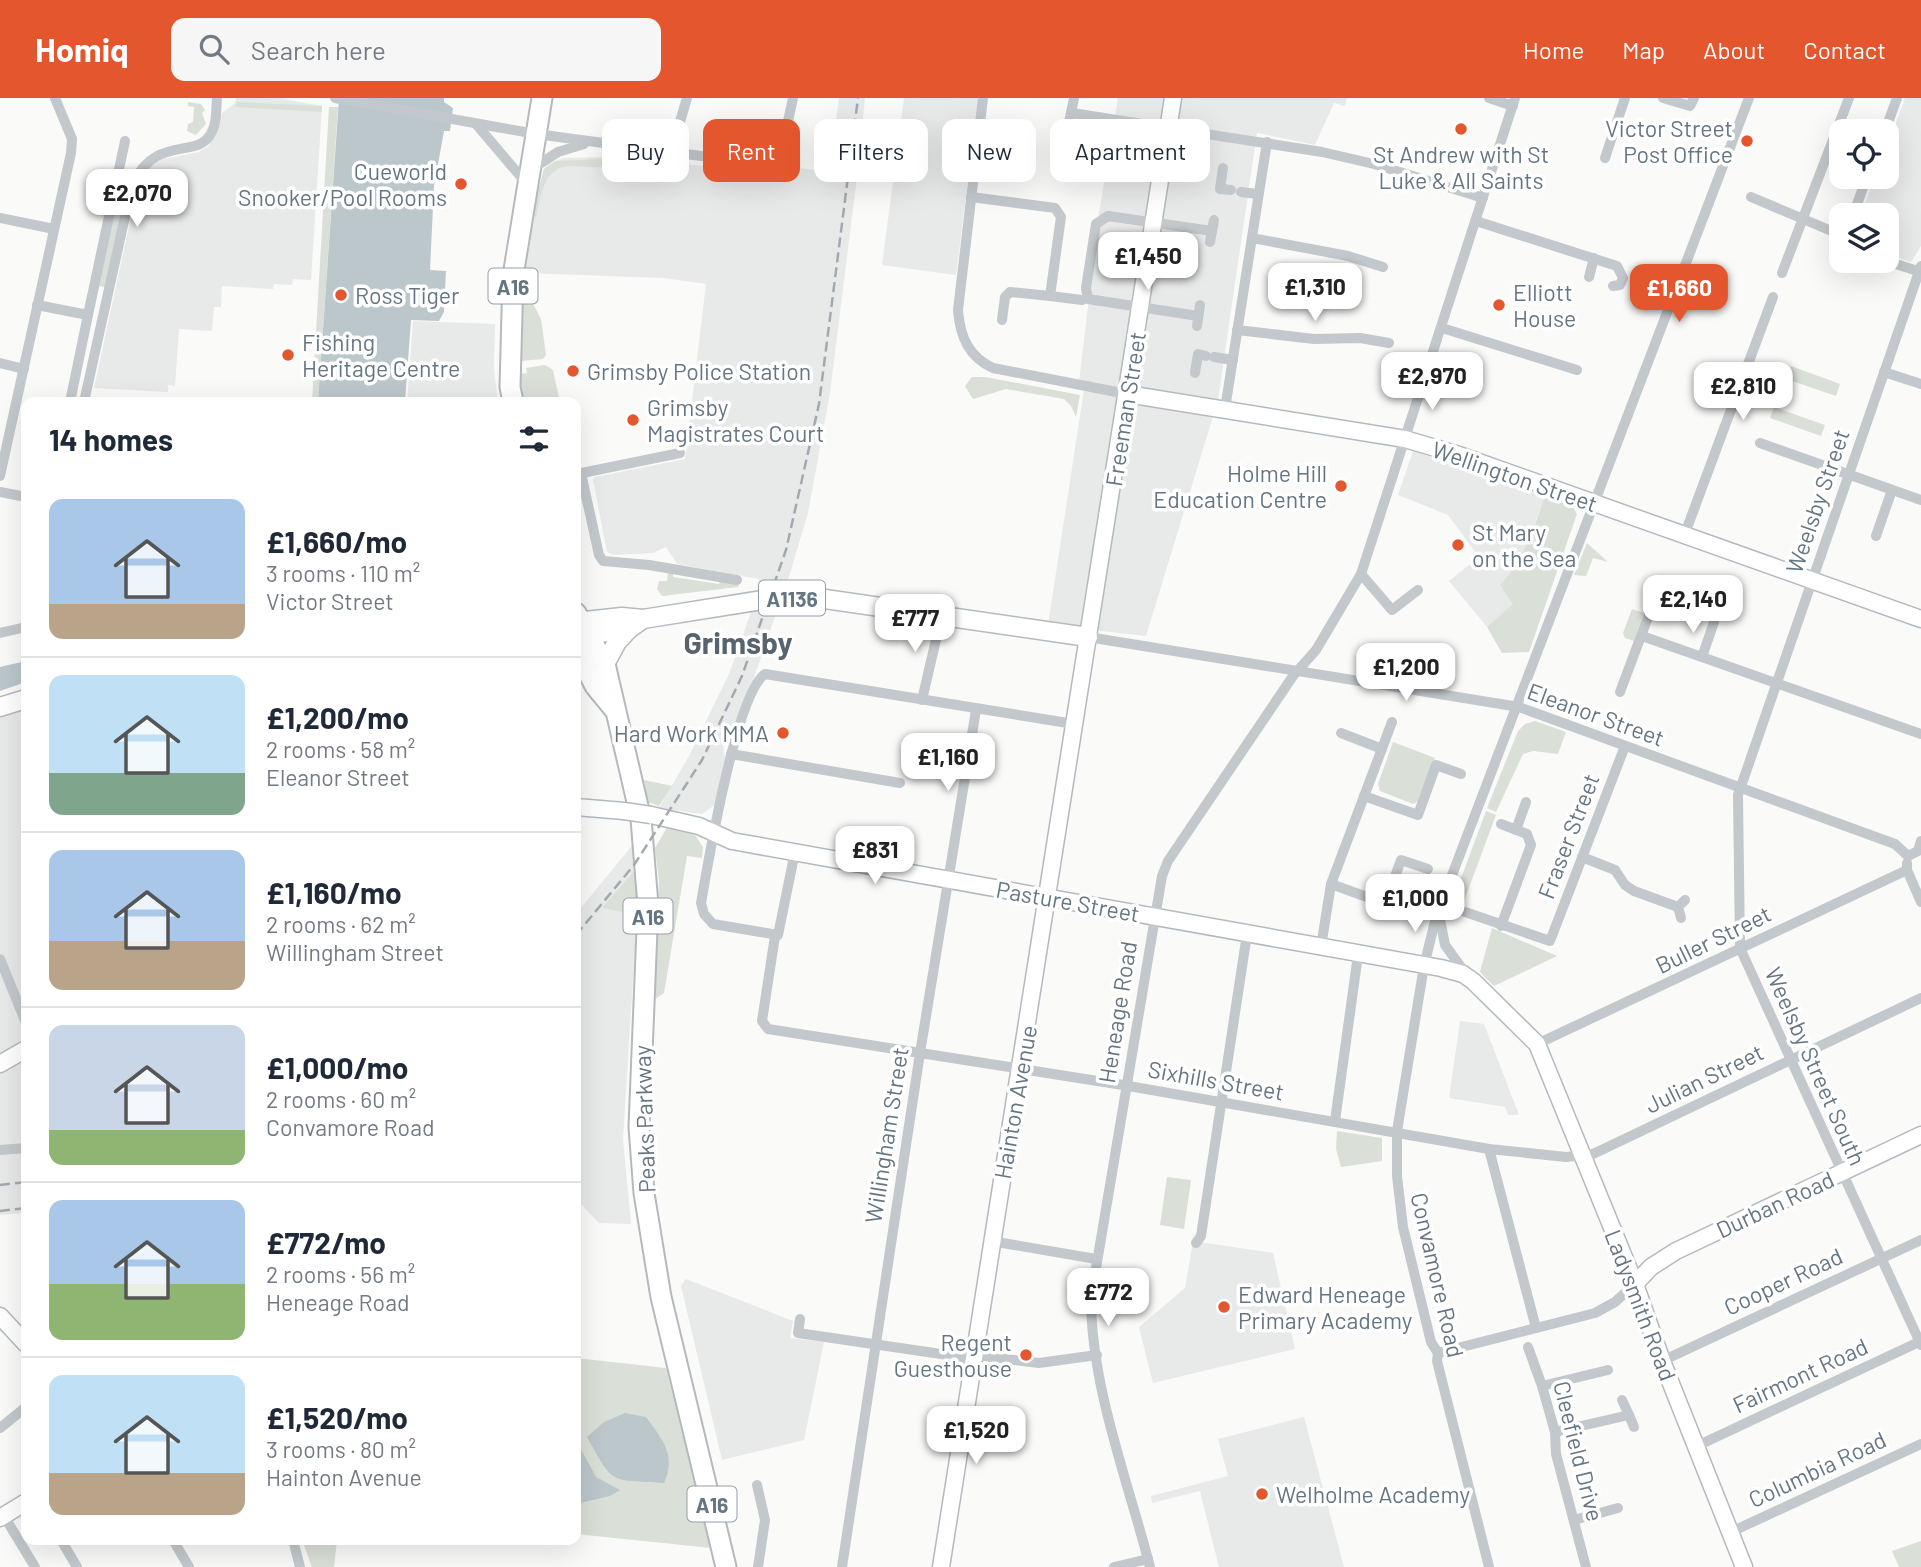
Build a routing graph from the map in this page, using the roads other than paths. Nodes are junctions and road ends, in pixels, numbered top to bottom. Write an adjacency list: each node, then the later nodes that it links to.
1 (55, 98): 44 (street)
2 (217, 98): 75 (street)
3 (336, 98): 24 (street)
4 (541, 98): 26 (highway, A16)
5 (687, 98): 19 (street)
6 (793, 98): 31 (street)
7 (984, 98): 37 (street)
8 (1074, 98): 18 (street)
9 (1173, 98): 22 (street, Freeman Street)
10 (1489, 98): 17 (street)
11 (1625, 98): 32 (street)
12 (1662, 98): 13 (street)
13 (1694, 98)
14 (1748, 98): 89 (street, Convamore Road)
15 (1849, 98): 41 (street)
16 (1897, 98): 23 (street)
17 (1514, 102): 39 (street, Heneage Road)
18 (1072, 113): 20 (street); 21 (street)
19 (681, 119)
20 (1070, 119)
21 (1113, 119)
22 (1169, 119)
23 (1889, 119)
24 (476, 124): 26 (street); 34 (street)
25 (1210, 133): 29 (street)
26 (536, 134): 28 (street); 34 (highway, A16)
27 (125, 141): 60 (street)
28 (590, 142): 30 (street); 34 (street)
29 (1267, 142): 36 (street); 39 (street)
30 (602, 143)
31 (689, 154)
32 (1605, 159)
33 (1223, 168): 36 (street)
34 (528, 177): 76 (highway, A16)
35 (1159, 182): 43 (street, Freeman Street)
36 (1258, 194): 47 (street)
37 (971, 197): 55 (street); 73 (street, Wellington Street)
38 (1751, 197): 41 (street)
39 (1483, 198): 42 (street, Heneage Road)
40 (0, 218): 44 (street)
41 (1802, 219): 46 (street); 52 (street)
42 (1476, 221): 48 (street); 63 (street, Heneage Road)
43 (1153, 222): 45 (street); 57 (street); 59 (street, Freeman Street)
44 (54, 229): 58 (street)
45 (1212, 231)
46 (1829, 231)
47 (1252, 238): 50 (street); 64 (street)
48 (1594, 258): 53 (street); 54 (street)
49 (1899, 265): 51 (street)
50 (1383, 267)
51 (1918, 270): 70 (street, Weelsby Street)
52 (1782, 273)
53 (1589, 276)
54 (1613, 286)
55 (1050, 296): 57 (street); 62 (street)
56 (1773, 297): 90 (street)
57 (1087, 301): 59 (street)
58 (37, 305): 60 (street); 68 (street)
59 (1140, 307): 61 (street); 73 (street, Freeman Street)
60 (88, 315): 74 (street)
61 (1198, 315)
62 (1002, 320)
63 (1442, 328): 69 (street); 78 (street, Heneage Road)
64 (1237, 330): 65 (street); 66 (street)
65 (1389, 343)
66 (1233, 360): 71 (street); 77 (street)
67 (0, 363): 68 (street)
68 (24, 369): 83 (street)
69 (1577, 370)
70 (1884, 372): 72 (street); 82 (street, Weelsby Street)
71 (1195, 373)
72 (1921, 384)
73 (1127, 394): 77 (street, Wellington Street); 106 (street, Freeman Street)
74 (72, 397)
75 (85, 397)
76 (512, 397)
77 (1225, 409): 78 (street, Wellington Street)
78 (1405, 439): 89 (street, Wellington Street); 92 (street, Heneage Road)
79 (1760, 443): 82 (street)
80 (680, 453): 81 (street)
81 (581, 473)
82 (1849, 475): 85 (street); 94 (street, Weelsby Street)
83 (0, 476)
84 (581, 486): 93 (street)
85 (1892, 490): 88 (street); 91 (street)
86 (0, 492): 87 (street)
87 (21, 496)
88 (1921, 500)
89 (1595, 503): 90 (street, Wellington Street); 115 (street, Convamore Road)
90 (1684, 536): 94 (street, Wellington Street)
91 (1876, 536)
92 (1362, 575): 96 (street); 110 (street, Heneage Road)
93 (737, 580)
94 (1812, 580): 98 (street, Wellington Street); 111 (street, Weelsby Street)
95 (1659, 588): 105 (street)
96 (1418, 590)
97 (941, 618): 100 (main road, A1136); 106 (main road, A1136); 113 (street)
98 (1921, 619)
99 (1714, 622): 107 (street)
100 (636, 624): 101 (main road, A1136); 109 (main road)
101 (581, 625)
102 (581, 627): 109 (highway, Peaks Parkway / A16)
103 (21, 628): 104 (street)
104 (0, 633)
105 (1642, 636): 107 (street); 112 (street)
106 (1088, 637): 110 (street, Eleanor Street); 119 (street, Hainton Avenue)
107 (1702, 657): 111 (street)
108 (581, 659): 117 (highway, Peaks Parkway / A16)
109 (605, 664): 117 (highway, Peaks Parkway / A16)
110 (1298, 670): 115 (street, Eleanor Street); 147 (street, Heneage Road)
111 (1775, 683): 122 (street); 128 (street, Weelsby Street)
112 (1620, 692)
113 (922, 700): 118 (street); 125 (street)
114 (21, 701): 116 (main road)
115 (1518, 706): 123 (street, Eleanor Street); 145 (street, Convamore Road)
116 (0, 707)
117 (613, 709): 217 (highway, Peaks Parkway / A16)
118 (976, 710): 119 (street); 141 (street, Willingham Street)
119 (1074, 723): 143 (street, Hainton Avenue)
120 (1392, 723): 124 (street)
121 (1341, 733): 124 (street)
122 (1921, 734)
123 (1625, 746): 128 (street, Eleanor Street); 138 (street, Fraser Street)
124 (1382, 749): 129 (street)
125 (731, 754): 127 (street); 134 (street)
126 (1461, 774): 129 (street)
127 (900, 783)
128 (1739, 789): 137 (street, Eleanor Street); 153 (street, Weelsby Street South)
129 (1364, 796): 142 (street)
130 (1526, 802): 133 (street)
131 (581, 807): 134 (street, Pasture Street, bridge)
132 (1500, 824): 133 (street)
133 (1516, 830): 149 (street)
134 (715, 834): 136 (street, Pasture Street); 151 (street)
135 (1921, 841): 137 (street)
136 (795, 852): 141 (street, Pasture Street); 151 (street)
137 (1908, 856): 140 (street)
138 (1582, 857): 148 (street); 149 (street, Fraser Street)
139 (1428, 869): 142 (street)
140 (1907, 870): 144 (street); 153 (street, Buller Street)
141 (950, 881): 143 (street, Pasture Street); 162 (street, Willingham Street)
142 (1331, 884): 152 (street)
143 (1048, 897): 147 (street, Pasture Street); 165 (street, Hainton Avenue)
144 (1921, 902)
145 (1441, 908): 156 (street, Convamore Road); 157 (street, Convamore Road)
146 (1465, 912): 149 (street)
147 (1154, 916): 150 (street, Pasture Street); 166 (street, Heneage Road)
148 (1681, 918)
149 (1501, 926)
150 (1247, 934): 152 (street, Pasture Street); 167 (street)
151 (776, 936): 162 (street, Sixhills Street)
152 (1321, 947): 154 (street, Pasture Street)
153 (1740, 948): 160 (street, Buller Street); 163 (street, Weelsby Street South)
154 (1359, 955): 156 (street, Pasture Street); 168 (street)
155 (0, 959): 159 (street)
156 (1424, 966): 157 (street, Pasture Street); 169 (street, Convamore Road)
157 (1473, 981): 160 (street, Pasture Street)
158 (1921, 998): 163 (street, Julian Street)
159 (21, 1011)
160 (1537, 1044): 174 (street, Ladysmith Road)
161 (21, 1052): 164 (street)
162 (920, 1053): 165 (street, Sixhills Street); 187 (street, Willingham Street)
163 (1792, 1059): 174 (street, Julian Street); 175 (street, Weelsby Street South)
164 (0, 1064)
165 (1021, 1070): 166 (street, Sixhills Street); 176 (street, Hainton Avenue)
166 (1126, 1086): 167 (street, Sixhills Street); 180 (street, Heneage Road)
167 (1223, 1102): 168 (street, Sixhills Street); 178 (street)
168 (1335, 1121): 169 (street, Sixhills Street)
169 (1397, 1131): 173 (street, Sixhills Street); 189 (street, Convamore Road)
170 (1921, 1135): 175 (street, Durban Road)
171 (1, 1148): 172 (street)
172 (21, 1148)
173 (1489, 1149): 174 (street, Sixhills Street); 184 (street)
174 (1582, 1157): 181 (street, Ladysmith Road)
175 (1841, 1173): 179 (street, Weelsby Street South); 181 (street, Durban Road)
176 (991, 1238): 180 (street); 191 (street, Hainton Avenue)
177 (1921, 1240): 179 (street, Cooper Road)
178 (1196, 1243)
179 (1879, 1258): 186 (street, Weelsby Street South); 192 (street, Cooper Road)
180 (1096, 1259): 190 (street, Heneage Road)
181 (1635, 1284): 184 (street); 192 (street, Ladysmith Road)
182 (0, 1316): 185 (street)
183 (800, 1319): 187 (street)
184 (1536, 1328): 189 (street)
185 (21, 1339)
186 (1921, 1343): 202 (street, Fairmont Road)
187 (875, 1346): 191 (street); 219 (street, Willingham Street)
188 (1528, 1347): 194 (street, Cleefield Drive)
189 (1438, 1353): 222 (street, Convamore Road)
190 (1097, 1354): 191 (street); 212 (street, Heneage Road)
191 (975, 1355): 220 (street, Hainton Avenue)
192 (1662, 1361): 202 (street, Ladysmith Road)
193 (1608, 1370): 194 (street)
194 (1542, 1385): 200 (street, Cleefield Drive)
195 (1622, 1400): 197 (street)
196 (21, 1411): 199 (street)
197 (1629, 1415): 198 (street); 200 (street)
198 (1634, 1427)
199 (0, 1428)
200 (1555, 1432): 207 (street, Cleefield Drive)
201 (1921, 1444): 208 (street, Columbia Road)
202 (1697, 1446): 208 (street, Ladysmith Road)
203 (757, 1485): 218 (street)
204 (21, 1505): 206 (street)
205 (1618, 1508): 207 (street)
206 (2, 1517): 213 (street)
207 (1574, 1520): 223 (street, Cleefield Drive)
208 (1731, 1532): 224 (street, Ladysmith Road)
209 (64, 1545): 214 (street)
210 (176, 1545): 215 (street)
211 (294, 1545): 216 (street)
212 (1149, 1563): 221 (street)
213 (35, 1567)
214 (77, 1567)
215 (189, 1567)
216 (300, 1567)
217 (726, 1567)
218 (758, 1567)
219 (842, 1567)
220 (941, 1567)
221 (1114, 1567)
222 (1489, 1567)
223 (1586, 1567)
224 (1744, 1567)

